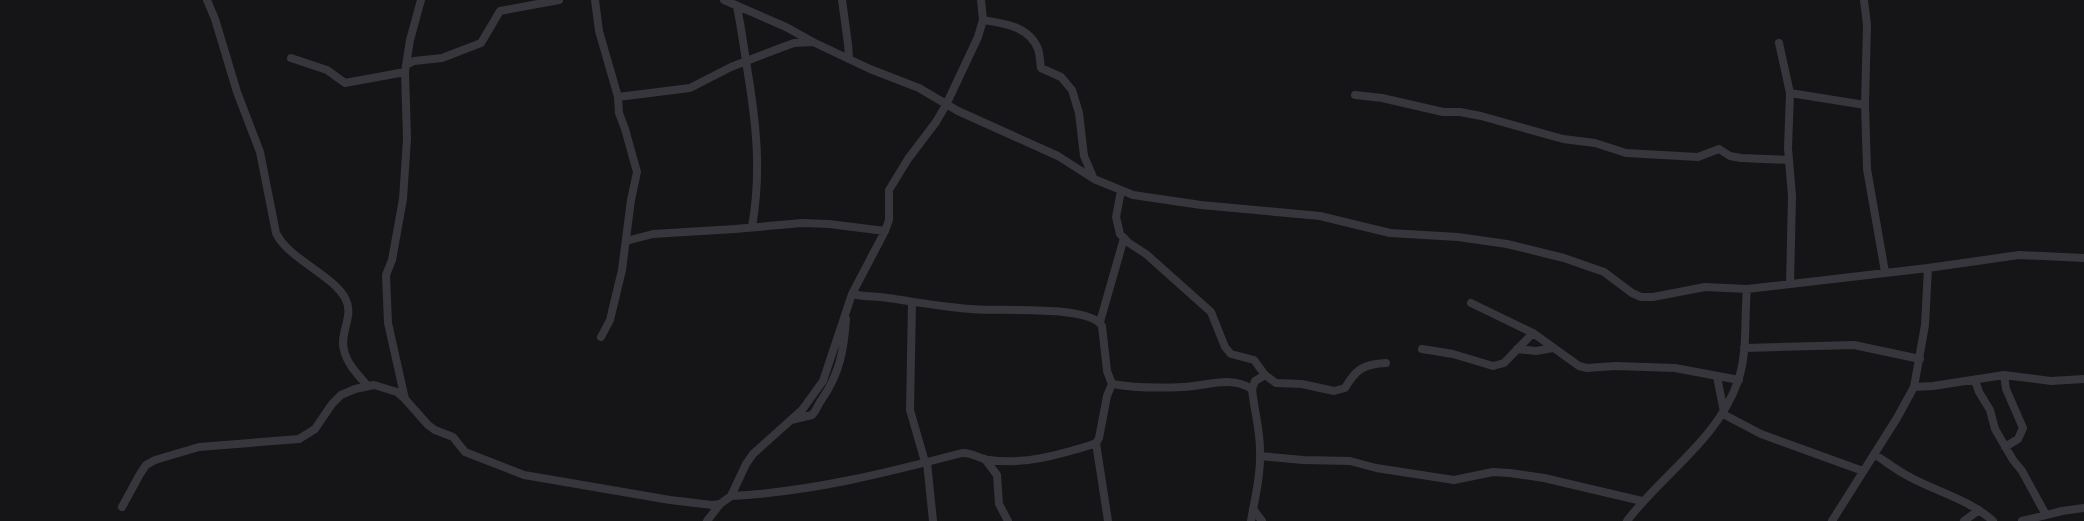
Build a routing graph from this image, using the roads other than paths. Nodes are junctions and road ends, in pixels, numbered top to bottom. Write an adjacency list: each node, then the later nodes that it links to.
1 (207, 0): 53 (street)
2 (421, 0): 16 (street)
3 (559, 0): 16 (street)
4 (595, 0): 19 (street)
5 (724, 0): 9 (street)
6 (842, 0): 14 (street)
7 (981, 0): 10 (street)
8 (1864, 0): 21 (street)
9 (737, 7): 11 (street); 15 (street)
10 (982, 20): 20 (street); 23 (street)
11 (813, 42): 14 (street); 15 (street)
12 (1779, 43): 17 (street)
13 (291, 57): 16 (street)
14 (849, 59): 20 (street)
15 (747, 61): 19 (street); 25 (street)
16 (406, 68): 56 (street)
17 (1790, 93): 21 (street); 22 (street)
18 (1355, 95): 22 (street)
19 (618, 97): 28 (street)
20 (946, 105): 23 (street); 26 (street)
21 (1864, 105): 31 (street)
22 (1789, 160): 32 (street)
23 (1094, 179): 24 (street)
24 (1121, 191): 27 (street); 33 (street)
25 (752, 227): 26 (street); 28 (street)
26 (885, 231): 34 (street)
27 (1124, 238): 37 (street); 46 (street)
28 (626, 242): 39 (street)
29 (2084, 258): 30 (street)
30 (1928, 268): 31 (street); 44 (street)
31 (1885, 272): 32 (street)
32 (1790, 284): 33 (street)
33 (1747, 289): 41 (street)
34 (852, 294): 35 (street); 65 (street)
35 (912, 302): 37 (street); 63 (street)
36 (1471, 303): 38 (street)
37 (1100, 322): 52 (street)
38 (1533, 333): 40 (street); 43 (street)
39 (601, 337)
40 (1553, 348): 43 (street); 48 (street)
41 (1744, 348): 44 (street); 50 (street)
42 (1422, 349): 43 (street)
43 (1517, 349)
44 (1920, 360): 54 (street)
45 (1386, 363): 46 (street)
46 (1265, 375): 55 (street)
47 (2004, 375): 49 (street); 51 (street); 59 (street)
48 (1717, 377): 50 (street); 57 (street)
49 (2084, 379)
50 (1738, 380): 57 (street)
51 (1975, 380): 54 (street); 59 (street)
52 (1112, 384): 55 (street); 58 (street)
53 (367, 385): 56 (street); 68 (street)
54 (1914, 387): 60 (street)
55 (1252, 389): 61 (street)
56 (405, 399): 67 (street)
57 (1724, 413): 64 (street); 66 (street)
58 (1096, 443): 62 (street); 76 (street)
59 (2005, 447): 72 (street)
60 (1874, 454): 64 (street); 71 (street)
61 (1260, 456): 66 (street); 69 (street)
62 (985, 459): 63 (street); 75 (street)
63 (926, 462): 65 (street); 74 (street)
64 (1863, 471): 80 (street)
65 (731, 496): 67 (street)
66 (1642, 501): 79 (street)
67 (720, 504): 73 (street)
68 (122, 507)
69 (1253, 508): 77 (street); 78 (street)
70 (2084, 508): 72 (street)
71 (1979, 510): 81 (street); 82 (street)
72 (2046, 515): 83 (street)
73 (707, 521)
74 (933, 521)
75 (1008, 521)
76 (1108, 521)
77 (1251, 521)
78 (1262, 521)
79 (1627, 521)
80 (1832, 521)
81 (1964, 521)
82 (1993, 521)
83 (2022, 521)

